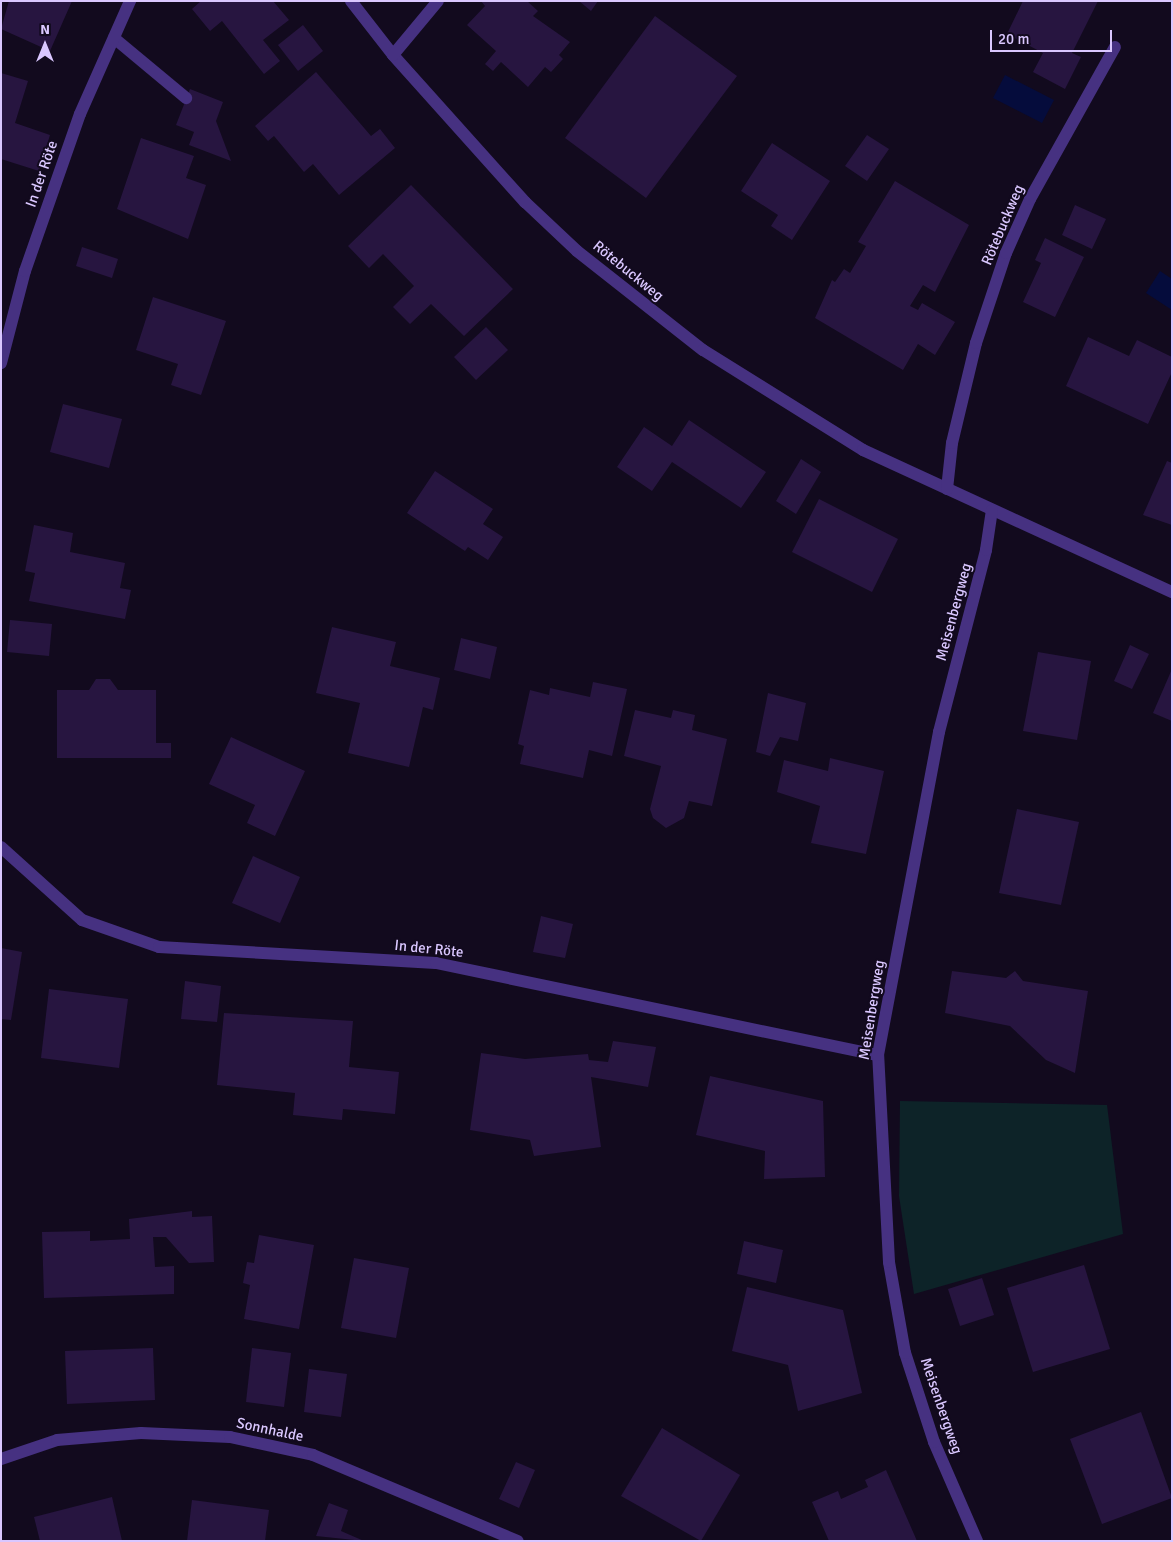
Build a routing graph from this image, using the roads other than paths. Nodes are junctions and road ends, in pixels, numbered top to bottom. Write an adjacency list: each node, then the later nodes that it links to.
1 (130, 1): 4 (street, In der Röte)
2 (351, 1): 6 (street, Rötebuckweg)
3 (438, 1): 6 (street)
4 (114, 38): 7 (street); 8 (street, In der Röte)
5 (1115, 46): 9 (street, Rötebuckweg)
6 (393, 55): 9 (street, Rötebuckweg)
7 (186, 98)
8 (1, 363)
9 (947, 489): 10 (street, Rötebuckweg)
10 (992, 510): 11 (street, Rötebuckweg); 13 (street, Meisenbergweg)
11 (1172, 592)
12 (1, 847): 13 (street, In der Röte)
13 (878, 1055): 16 (street, Meisenbergweg)
14 (1, 1459): 15 (street, Sonnhalde)
15 (518, 1541)
16 (977, 1541)

